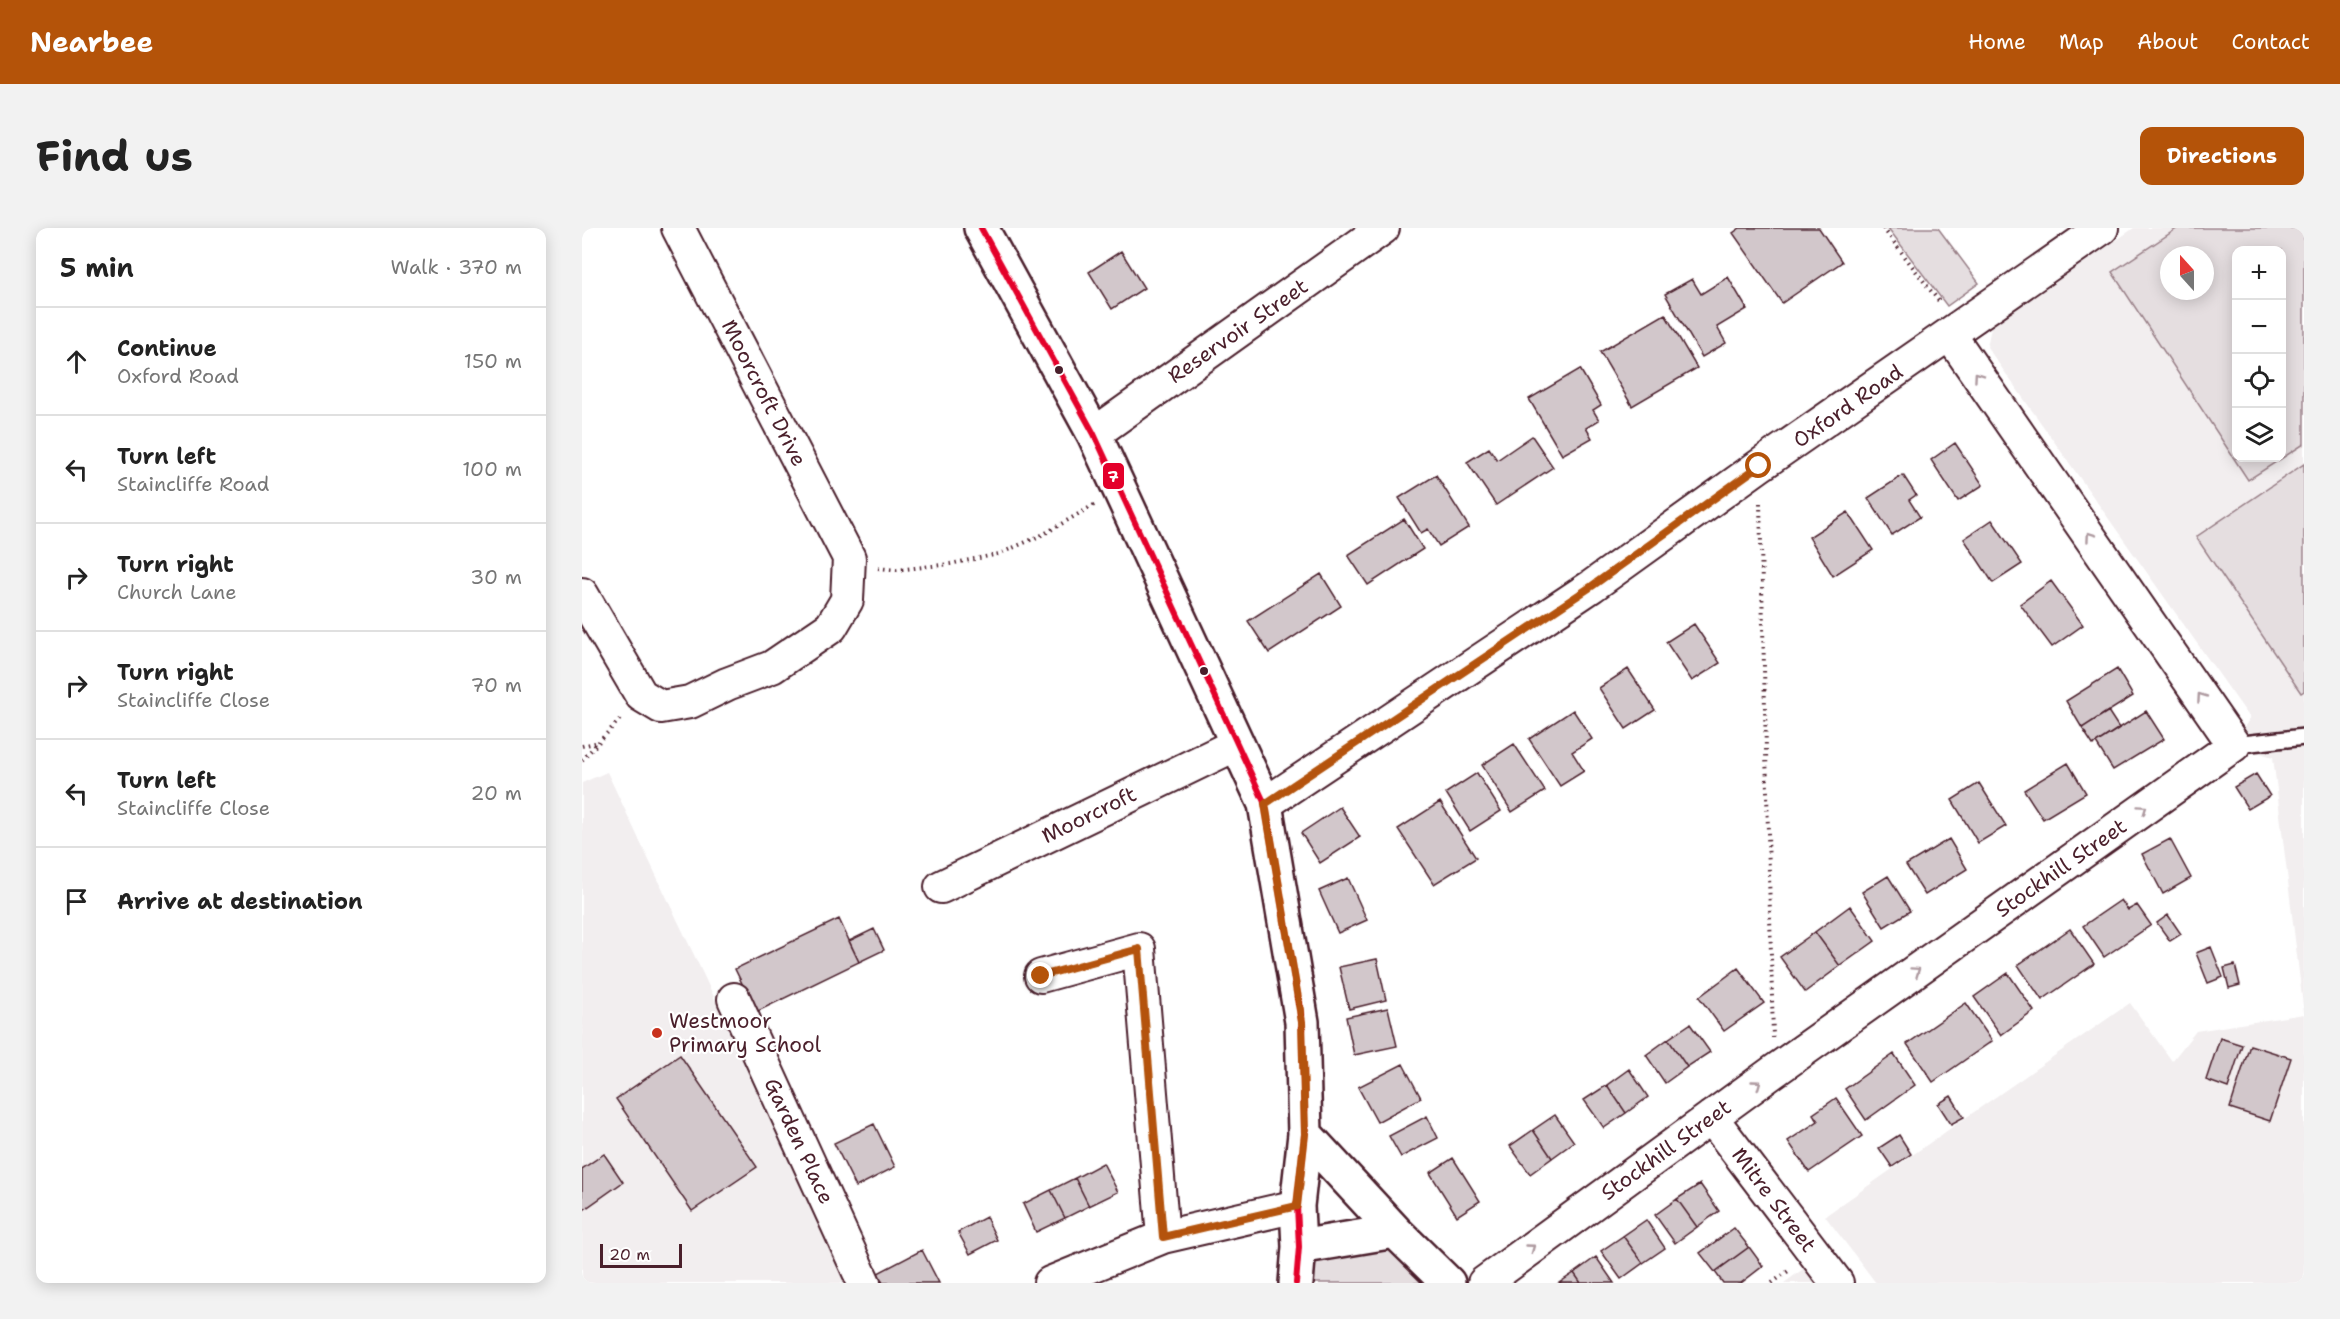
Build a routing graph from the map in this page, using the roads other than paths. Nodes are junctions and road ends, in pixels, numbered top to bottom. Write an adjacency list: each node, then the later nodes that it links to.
1 (678, 228): 7 (street, Moorcroft Drive)
2 (981, 228): 6 (street)
3 (1383, 228): 6 (street, Reservoir Street)
4 (2102, 228): 5 (street, Oxford Road)
5 (1955, 332): 10 (street, one-way to 5); 11 (street, Oxford Road)
6 (1094, 434): 9 (street)
7 (582, 594)
8 (2304, 737): 10 (lane)
9 (1237, 744): 11 (street); 12 (street, Moorcroft)
10 (2234, 745): 15 (street, Stockhill Street, one-way to 10)
11 (1265, 804): 16 (street)
12 (941, 887)
13 (1041, 976): 19 (street)
14 (734, 999): 21 (street, Garden Place)
15 (1711, 1117): 25 (street, Stockhill Street, one-way to 15); 26 (street, Mitre Street)
16 (1305, 1134): 17 (street); 18 (street)
17 (1297, 1206): 19 (street); 20 (street)
18 (1395, 1231): 20 (street); 24 (street)
19 (1163, 1237): 22 (street)
20 (1299, 1247): 23 (street)
21 (864, 1283)
22 (1050, 1283)
23 (1296, 1283)
24 (1448, 1283)
25 (1484, 1283)
26 (1837, 1283)

